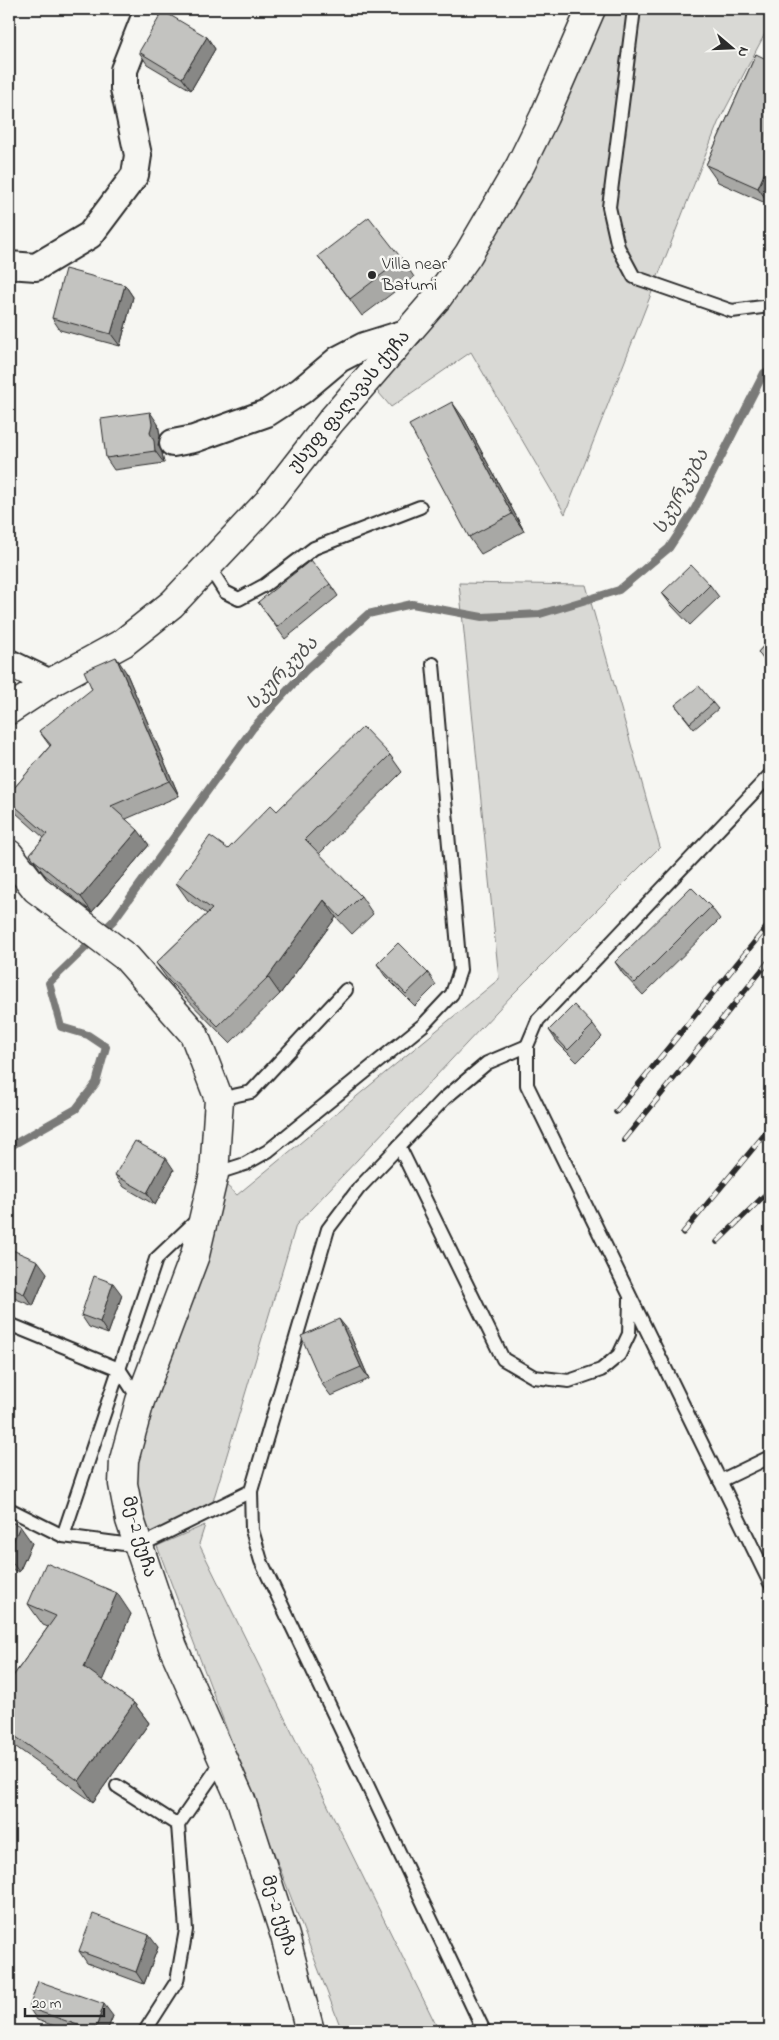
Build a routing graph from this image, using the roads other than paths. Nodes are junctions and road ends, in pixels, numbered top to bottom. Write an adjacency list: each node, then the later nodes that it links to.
1 (148, 9): 4 (street)
2 (591, 9): 6 (street, უსუფ ფაღავას ქუჩა)
3 (634, 9): 5 (lane)
4 (9, 265)
5 (770, 306)
6 (409, 332): 7 (street); 9 (street, უსუფ ფაღავას ქუჩა)
7 (173, 443)
8 (420, 507): 9 (lane)
9 (209, 567): 12 (street, უსუფ ფაღავას ქუჩა)
10 (9, 664): 12 (street)
11 (433, 664): 20 (lane)
12 (50, 683): 13 (street, უსუფ ფაღავას ქუჩა)
13 (9, 710)
14 (770, 775): 17 (lane)
15 (9, 854): 18 (street, მე-2 ქუჩა)
16 (346, 990): 18 (lane)
17 (527, 1046): 19 (lane); 22 (lane)
18 (219, 1099): 20 (street, მე-2 ქუჩა)
19 (399, 1146): 22 (lane); 28 (lane)
20 (214, 1174): 21 (street, მე-2 ქუჩა)
21 (204, 1213): 24 (lane); 25 (street, მე-2 ქუჩა)
22 (630, 1296): 27 (lane)
23 (9, 1324): 24 (lane)
24 (119, 1369): 25 (lane); 30 (lane)
25 (140, 1401): 31 (street, მე-2 ქუჩა)
26 (770, 1457): 27 (lane)
27 (720, 1481): 32 (lane)
28 (251, 1492): 31 (lane); 38 (lane)
29 (9, 1509): 30 (lane)
30 (63, 1536): 31 (lane)
31 (139, 1546): 33 (street, მე-2 ქუჩა)
32 (770, 1583)
33 (223, 1760): 35 (lane); 37 (street, მე-2 ქუჩა)
34 (117, 1786): 35 (lane)
35 (178, 1824): 36 (lane)
36 (145, 2031)
37 (310, 2031)
38 (484, 2031)

